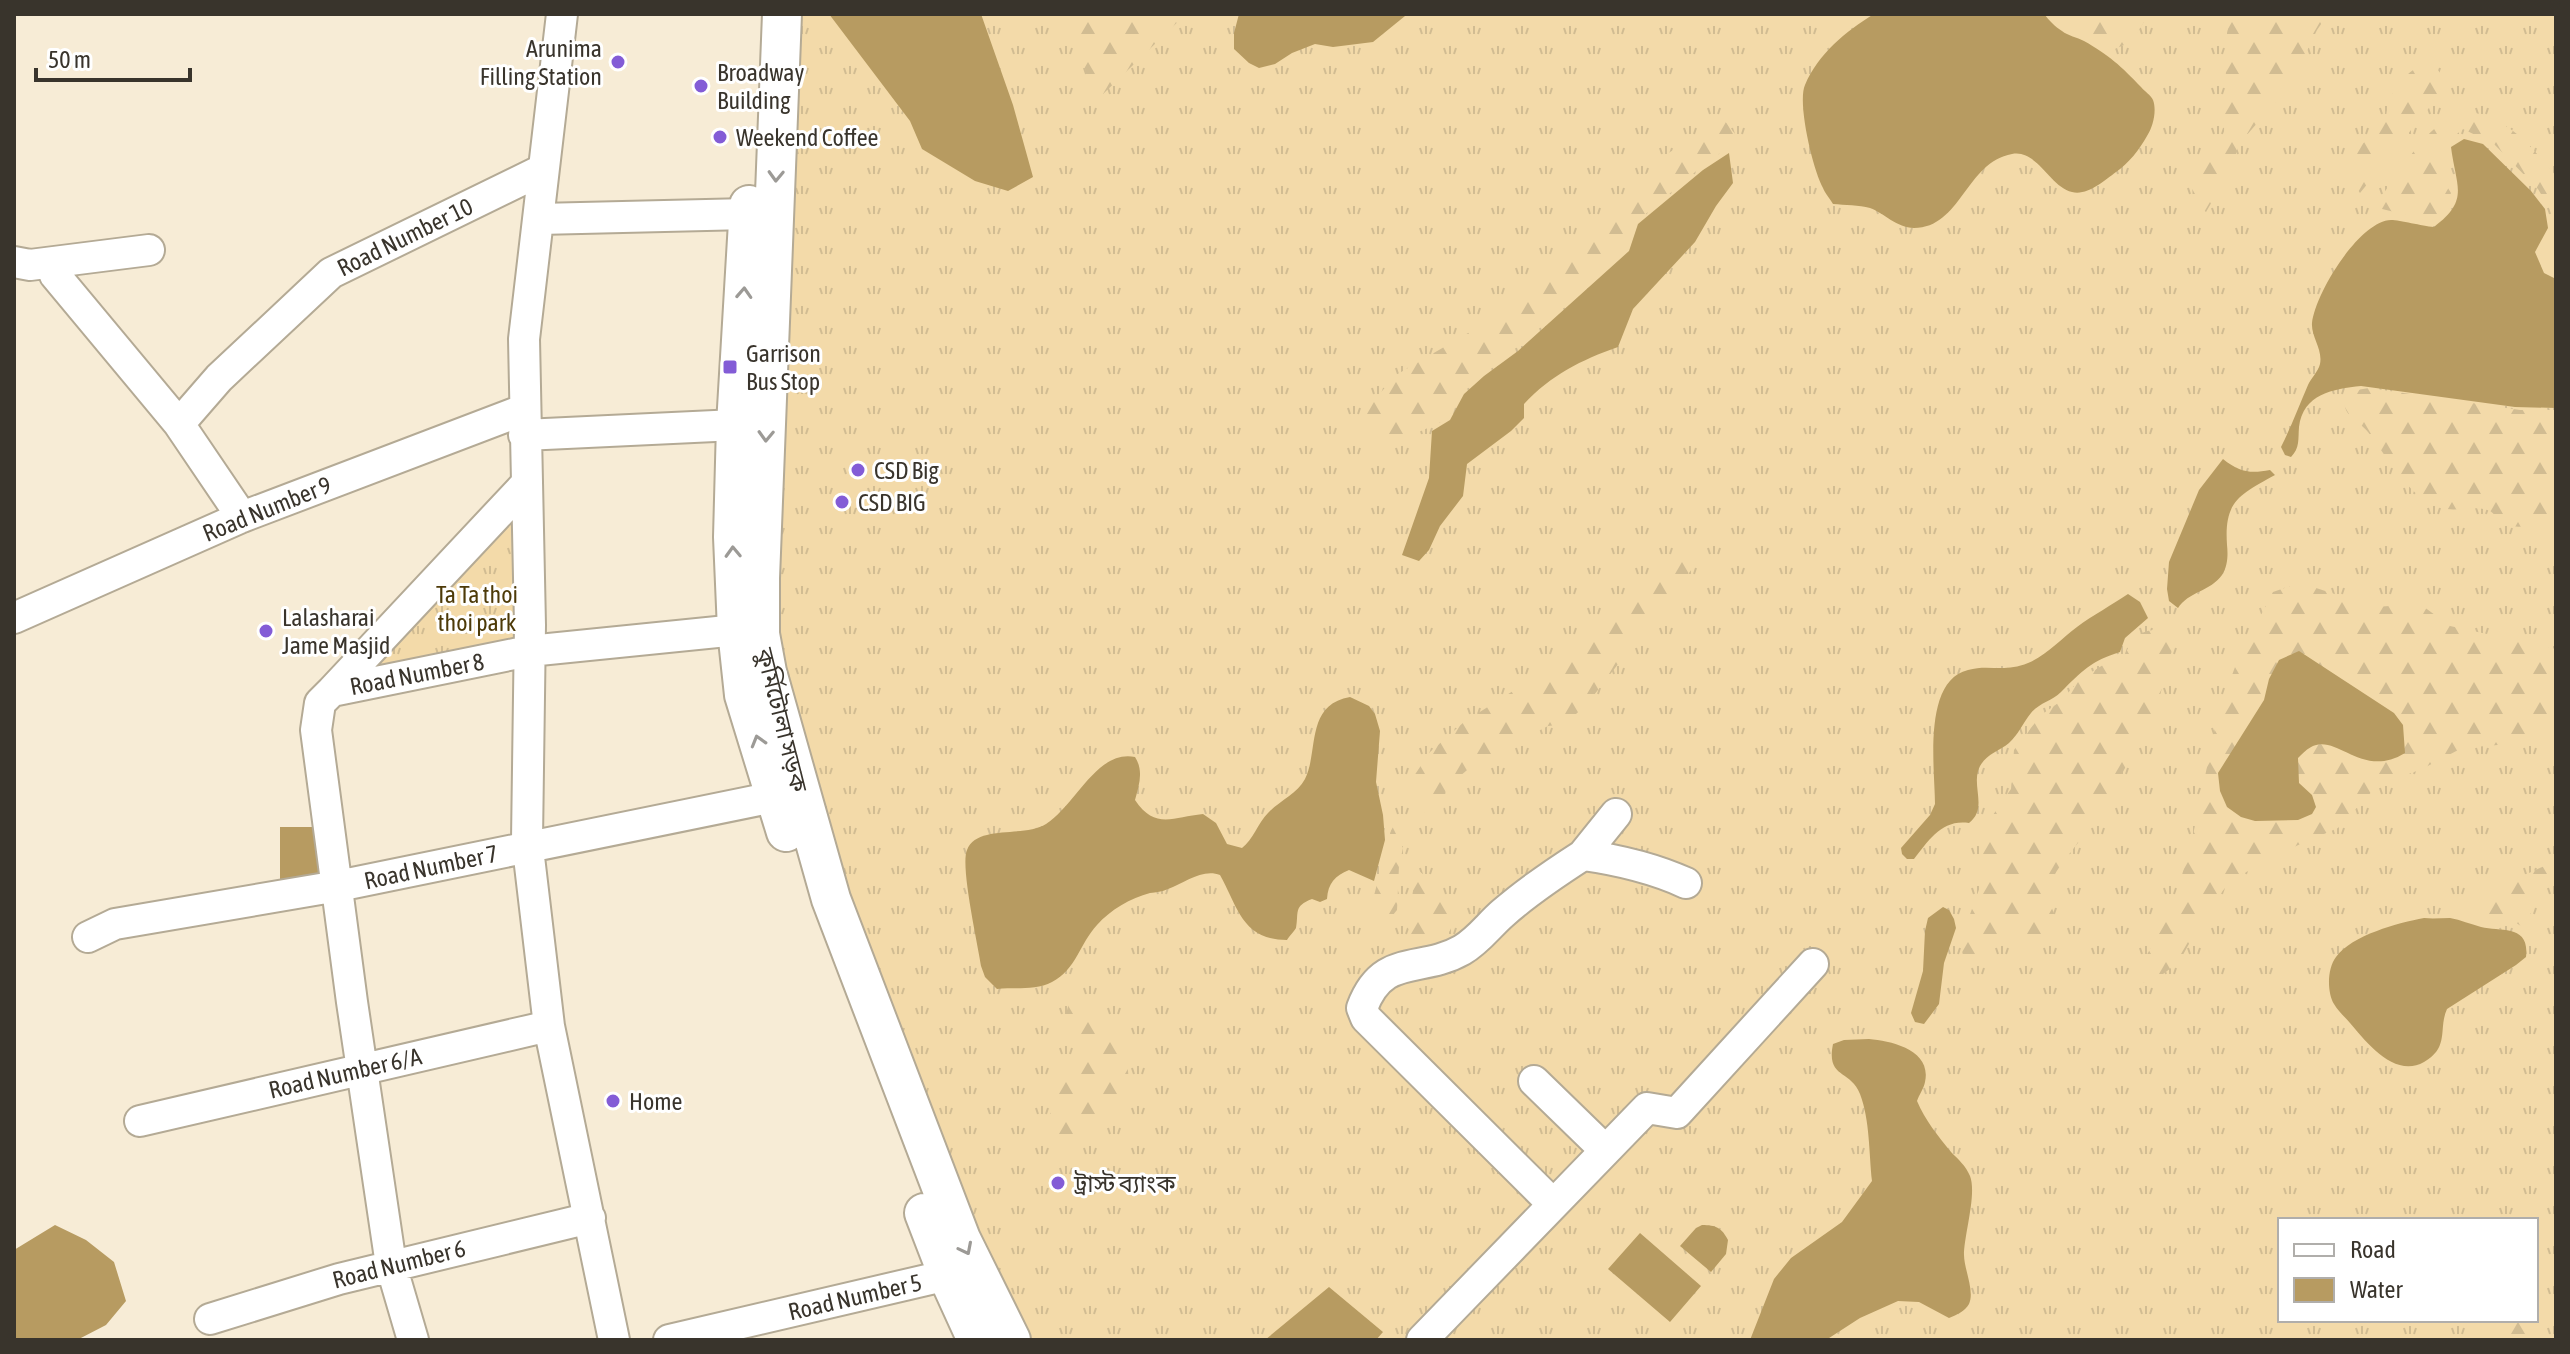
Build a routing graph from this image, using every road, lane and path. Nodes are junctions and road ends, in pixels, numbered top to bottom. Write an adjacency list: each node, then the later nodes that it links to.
1 (562, 14): 4 (street)
2 (756, 14): 5 (main road, কুর্মিটোলা সড়ক)
3 (782, 14): 41 (main road, কুর্মিটোলা সড়ক, one-way to 41)
4 (542, 170): 6 (street); 11 (street, Road Number 10)
5 (748, 214): 6 (street); 12 (main road, কুর্মিটোলা সড়ক, one-way to 5)
6 (539, 219): 10 (street)
7 (149, 250): 8 (street)
8 (14, 262)
9 (55, 275): 11 (street)
10 (524, 422): 12 (street, Road Number 9); 13 (street); 14 (street, Road Number 9)
11 (179, 424): 14 (street)
12 (736, 425): 16 (main road, কুর্মিটোলা সড়ক, one-way to 12)
13 (526, 484): 17 (street); 18 (street, Road Number 8)
14 (242, 517): 15 (street, Road Number 9)
15 (14, 618)
16 (737, 630): 17 (street, Road Number 8); 19 (main road, কুর্মিটোলা সড়ক, one-way to 16)
17 (529, 651): 18 (street, Road Number 8); 21 (street)
18 (332, 691): 24 (street)
19 (774, 797): 21 (street, Road Number 7); 35 (main road, কুর্মিটোলা সড়ক)
20 (1616, 814): 22 (street)
21 (528, 847): 24 (street, Road Number 7); 27 (street)
22 (1583, 855): 23 (street); 32 (street)
23 (1686, 883)
24 (338, 886): 25 (street, Road Number 7); 28 (street)
25 (88, 937)
26 (1813, 964): 31 (street)
27 (549, 1026): 28 (street, Road Number 6/A); 33 (street)
28 (362, 1069): 30 (street, Road Number 6/A); 34 (street)
29 (1534, 1081): 31 (street)
30 (140, 1121)
31 (1605, 1150): 32 (street)
32 (1553, 1204): 42 (street)
33 (590, 1218): 34 (street, Road Number 6); 38 (street)
34 (391, 1265): 36 (street, Road Number 6); 37 (street)
35 (948, 1275): 39 (street, Road Number 5); 40 (main road, কুর্মিটোলা সড়ক)
36 (210, 1319)
37 (413, 1340)
38 (614, 1340)
39 (669, 1340)
40 (977, 1340)
41 (1011, 1340)
42 (1422, 1340)

